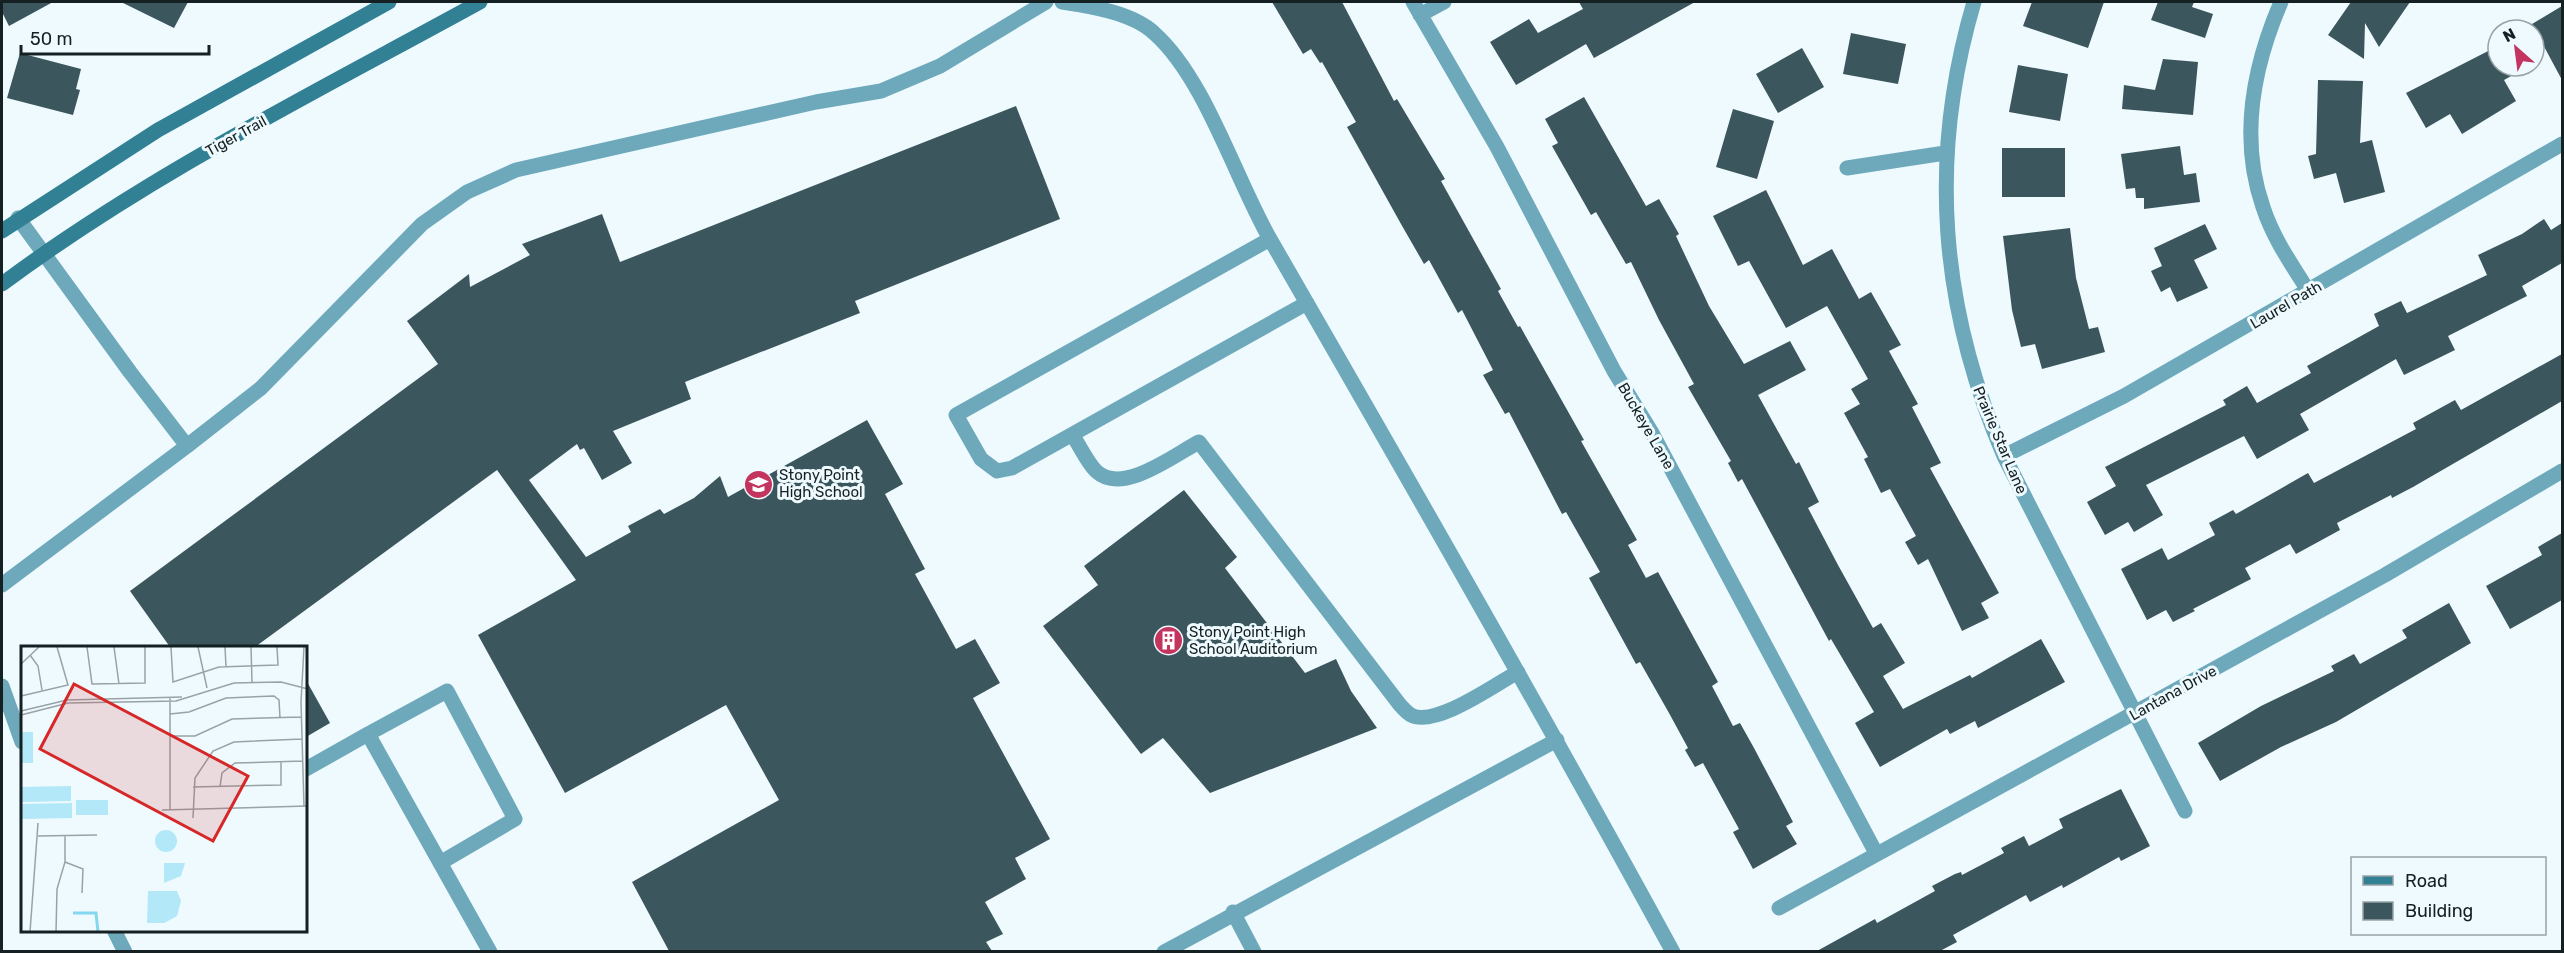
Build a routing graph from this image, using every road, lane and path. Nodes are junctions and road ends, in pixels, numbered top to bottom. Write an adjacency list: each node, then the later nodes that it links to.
1 (389, 2): 12 (street)
2 (480, 2): 15 (street, Tiger Trail)
3 (1046, 2): 20 (street)
4 (1062, 2): 14 (street)
5 (1444, 2): 8 (street)
6 (1974, 2): 10 (street, Prairie Star Lane)
7 (2281, 2): 17 (street)
8 (1416, 8): 32 (street, Buckeye Lane)
9 (2562, 144): 17 (street, Laurel Path)
10 (1945, 153): 11 (street); 21 (street, Prairie Star Lane)
11 (1847, 168)
12 (18, 218): 13 (street); 15 (street)
13 (2, 231)
14 (1270, 239): 18 (street); 19 (street)
15 (43, 253): 16 (street, Tiger Trail); 20 (street)
16 (2, 284)
17 (2309, 292): 21 (street, Laurel Path)
18 (1307, 303): 19 (street); 24 (street)
19 (1073, 436): 24 (street)
20 (188, 446): 23 (street)
21 (2004, 456): 26 (street, Prairie Star Lane)
22 (2562, 471): 26 (street, Lantana Drive)
23 (2, 585)
24 (1518, 672): 29 (street)
25 (2, 686): 28 (street)
26 (2136, 714): 31 (street, Prairie Star Lane); 32 (street, Lantana Drive)
27 (368, 734): 30 (street); 33 (street); 33 (street)
28 (21, 738)
29 (1557, 740): 35 (street); 41 (street)
30 (308, 767)
31 (2185, 811)
32 (1876, 853): 34 (street, Lantana Drive)
33 (440, 864): 38 (street)
34 (1779, 908)
35 (1233, 912): 39 (street); 40 (street)
36 (115, 932): 37 (street)
37 (125, 951)
38 (490, 951)
39 (1164, 951)
40 (1254, 951)
41 (1672, 951)

